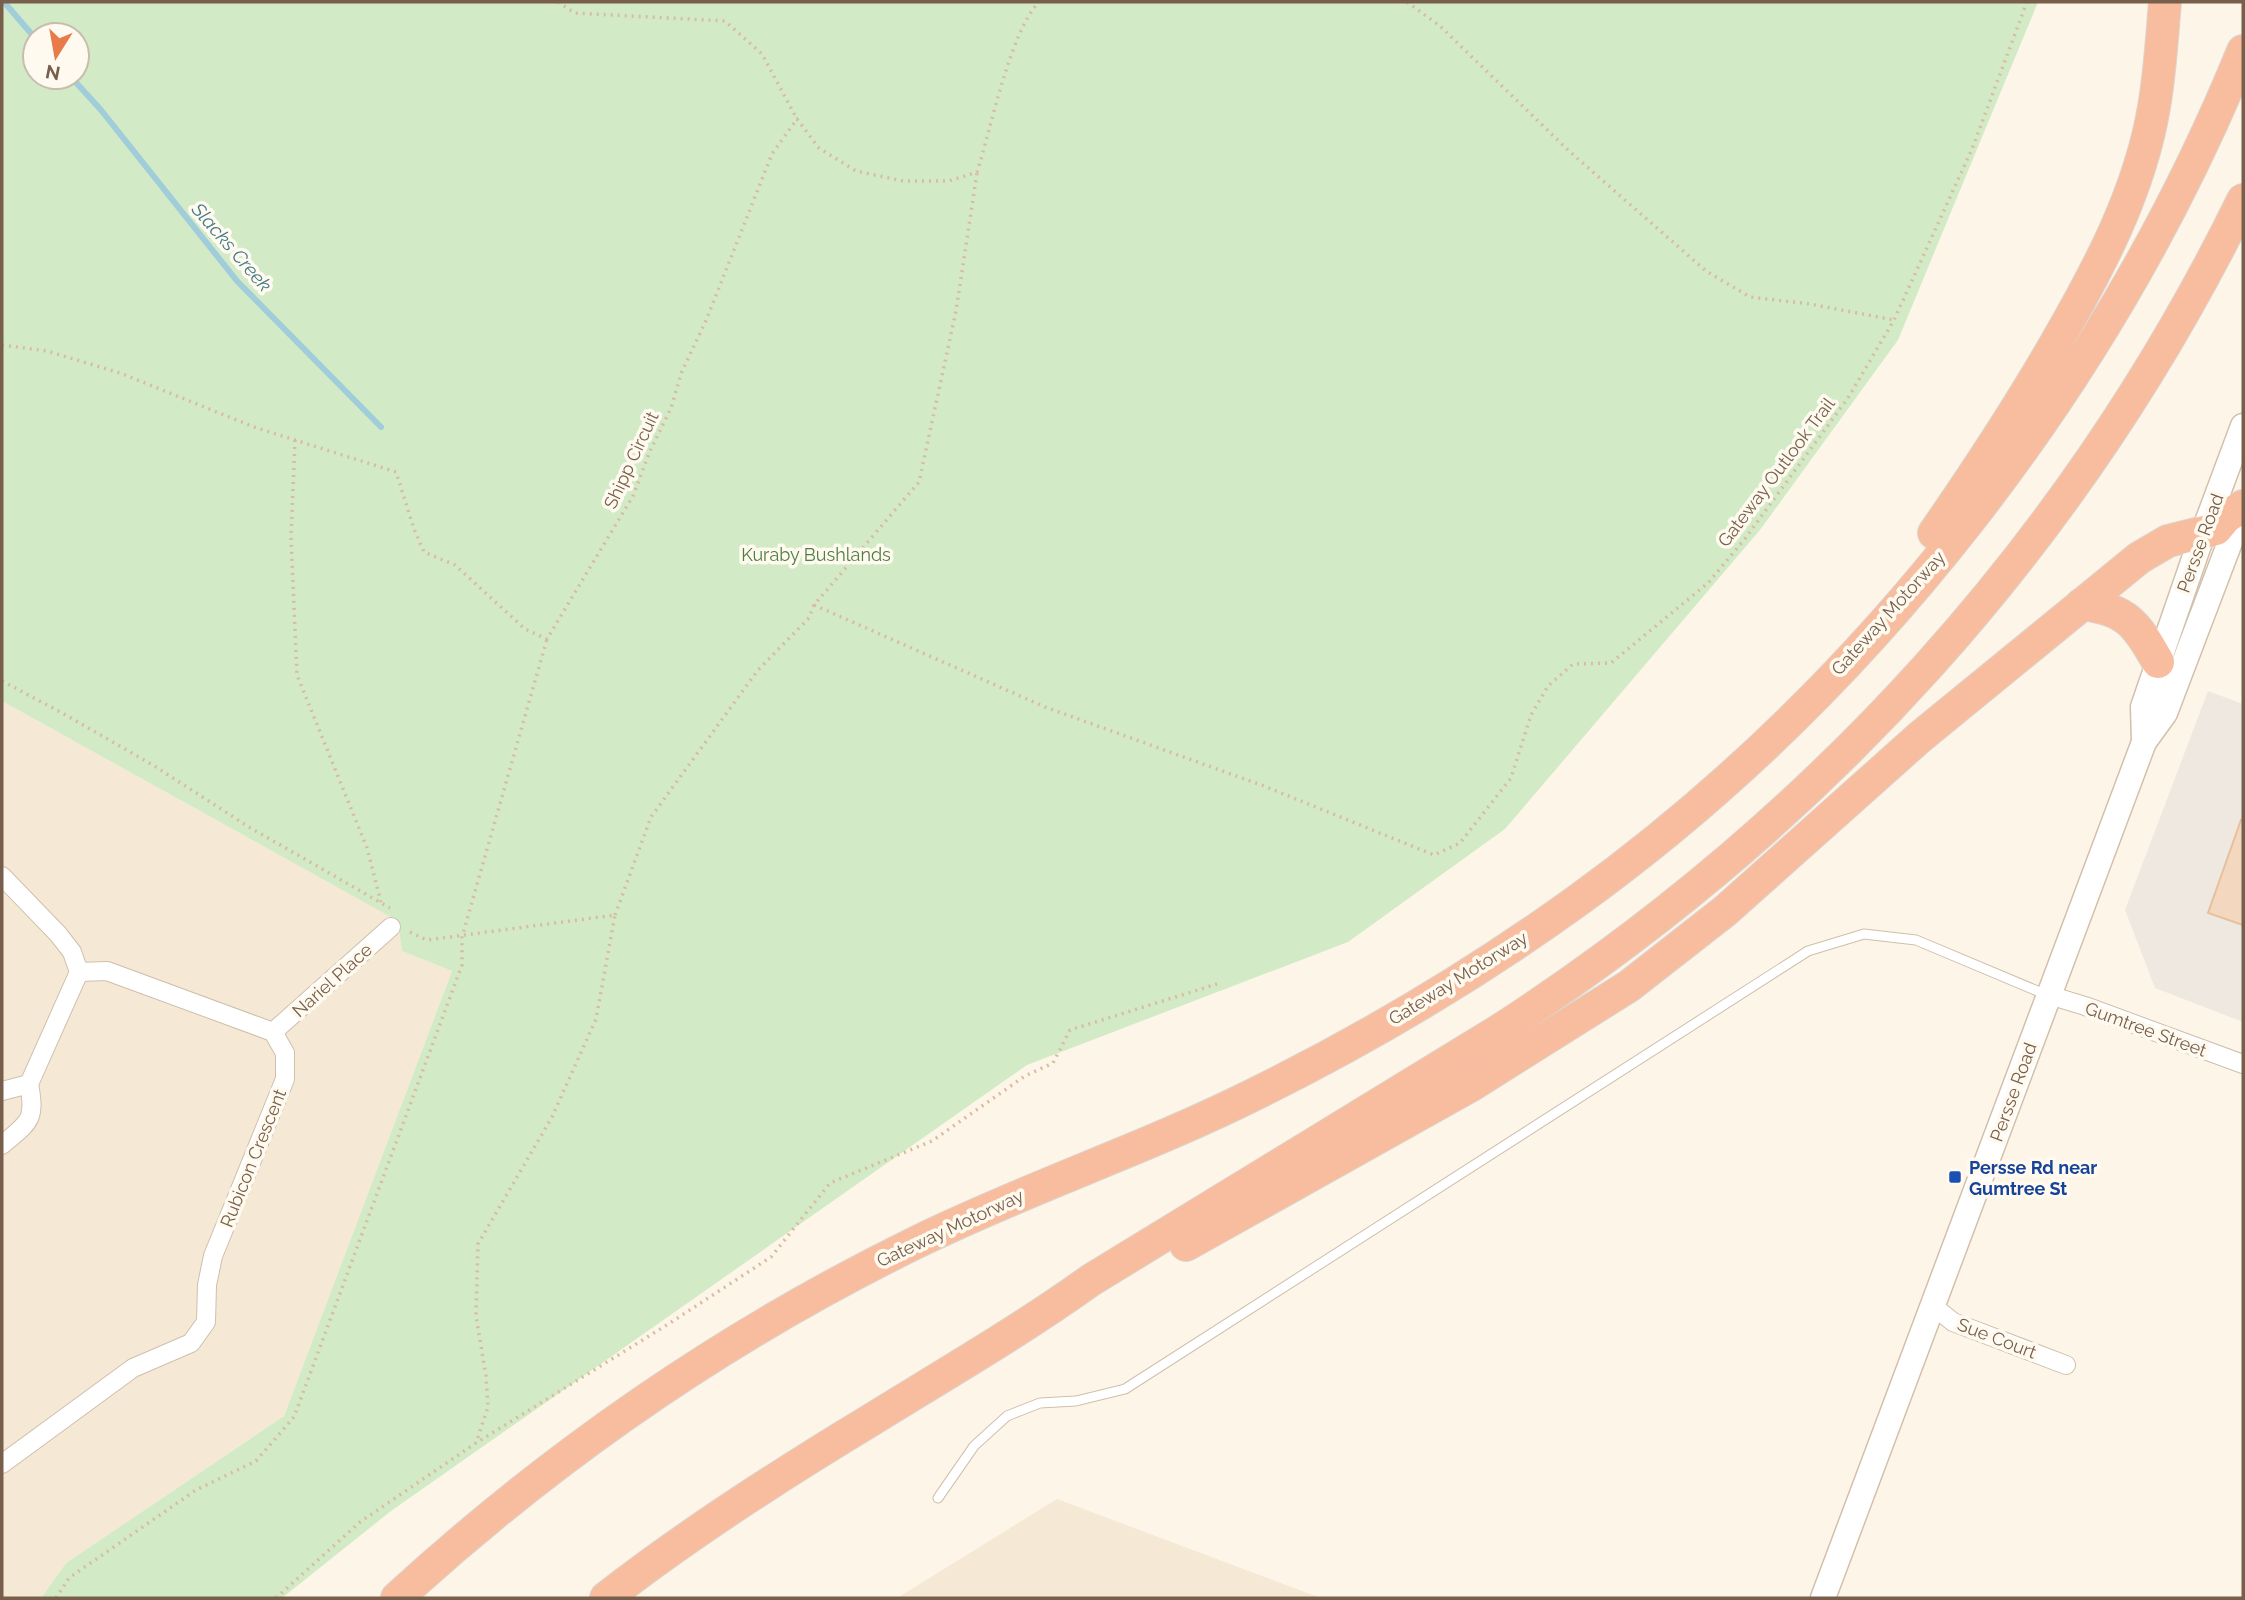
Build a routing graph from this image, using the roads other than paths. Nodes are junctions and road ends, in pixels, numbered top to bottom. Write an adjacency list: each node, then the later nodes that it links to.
1 (2165, 2): 8 (highway)
2 (2243, 51): 8 (highway, Gateway Motorway)
3 (2243, 200): 21 (highway)
4 (2243, 426): 6 (street, Persse Road)
5 (2243, 507): 6 (highway); 10 (street, Persse Road)
6 (2203, 533): 7 (highway); 9 (street, Persse Road)
7 (2082, 604): 9 (highway); 21 (highway)
8 (1897, 609): 25 (highway, Gateway Motorway)
9 (2158, 662): 10 (street, Persse Road)
10 (2144, 742): 14 (street, Persse Road)
11 (2, 876): 13 (street)
12 (391, 928): 15 (street, Nariel Place)
13 (79, 972): 15 (street); 17 (street)
14 (2049, 995): 16 (street, Gumtree Street); 20 (street, Persse Road); 24 (lane)
15 (273, 1032): 23 (street, Rubicon Crescent)
16 (2243, 1064)
17 (29, 1083): 18 (street); 19 (street)
18 (2, 1091)
19 (2, 1145)
20 (1932, 1304): 22 (street, Sue Court); 27 (street, Persse Road)
21 (1041, 1316): 26 (highway)
22 (2066, 1364)
23 (2, 1464)
24 (938, 1498)
25 (397, 1598)
26 (606, 1598)
27 (1823, 1598)

